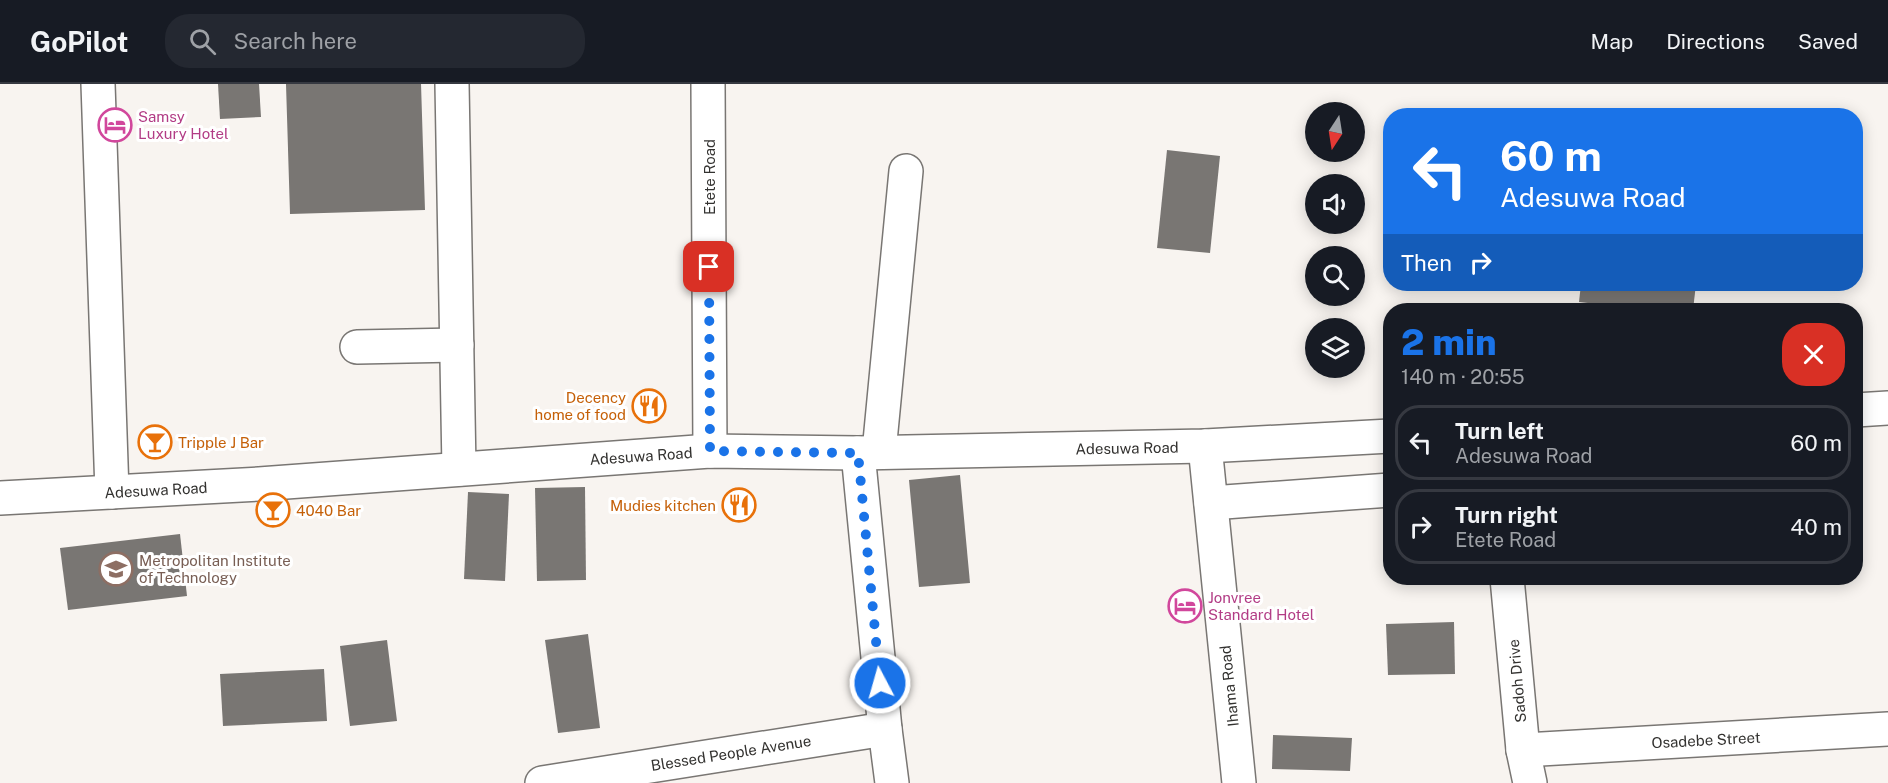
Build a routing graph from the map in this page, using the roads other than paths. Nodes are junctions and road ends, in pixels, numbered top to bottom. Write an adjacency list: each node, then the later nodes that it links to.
1 (98, 84): 15 (street)
2 (452, 84): 5 (street)
3 (708, 84): 11 (street, Etete Road)
4 (906, 171): 12 (street)
5 (457, 345): 6 (street); 13 (street)
6 (357, 347)
7 (1888, 408): 8 (street)
8 (1863, 410)
9 (1383, 436): 10 (street, Adesuwa Road)
10 (1205, 446): 12 (street, Adesuwa Road); 17 (street, Ihama Road)
11 (710, 451): 12 (street, Adesuwa Road); 13 (street, Adesuwa Road)
12 (868, 453): 19 (street)
13 (459, 469): 15 (street, Adesuwa Road)
14 (1383, 491): 17 (street)
15 (112, 492): 16 (street, Adesuwa Road)
16 (0, 498)
17 (1210, 503): 24 (street, Ihama Road)
18 (1508, 585): 21 (street, Sadoh Drive)
19 (885, 729): 22 (street, Blessed People Avenue); 23 (street)
20 (1888, 729): 21 (street, Osadebe Street)
21 (1523, 750): 25 (street, Sadoh Drive)
22 (542, 783)
23 (892, 783)
24 (1239, 783)
25 (1530, 783)

